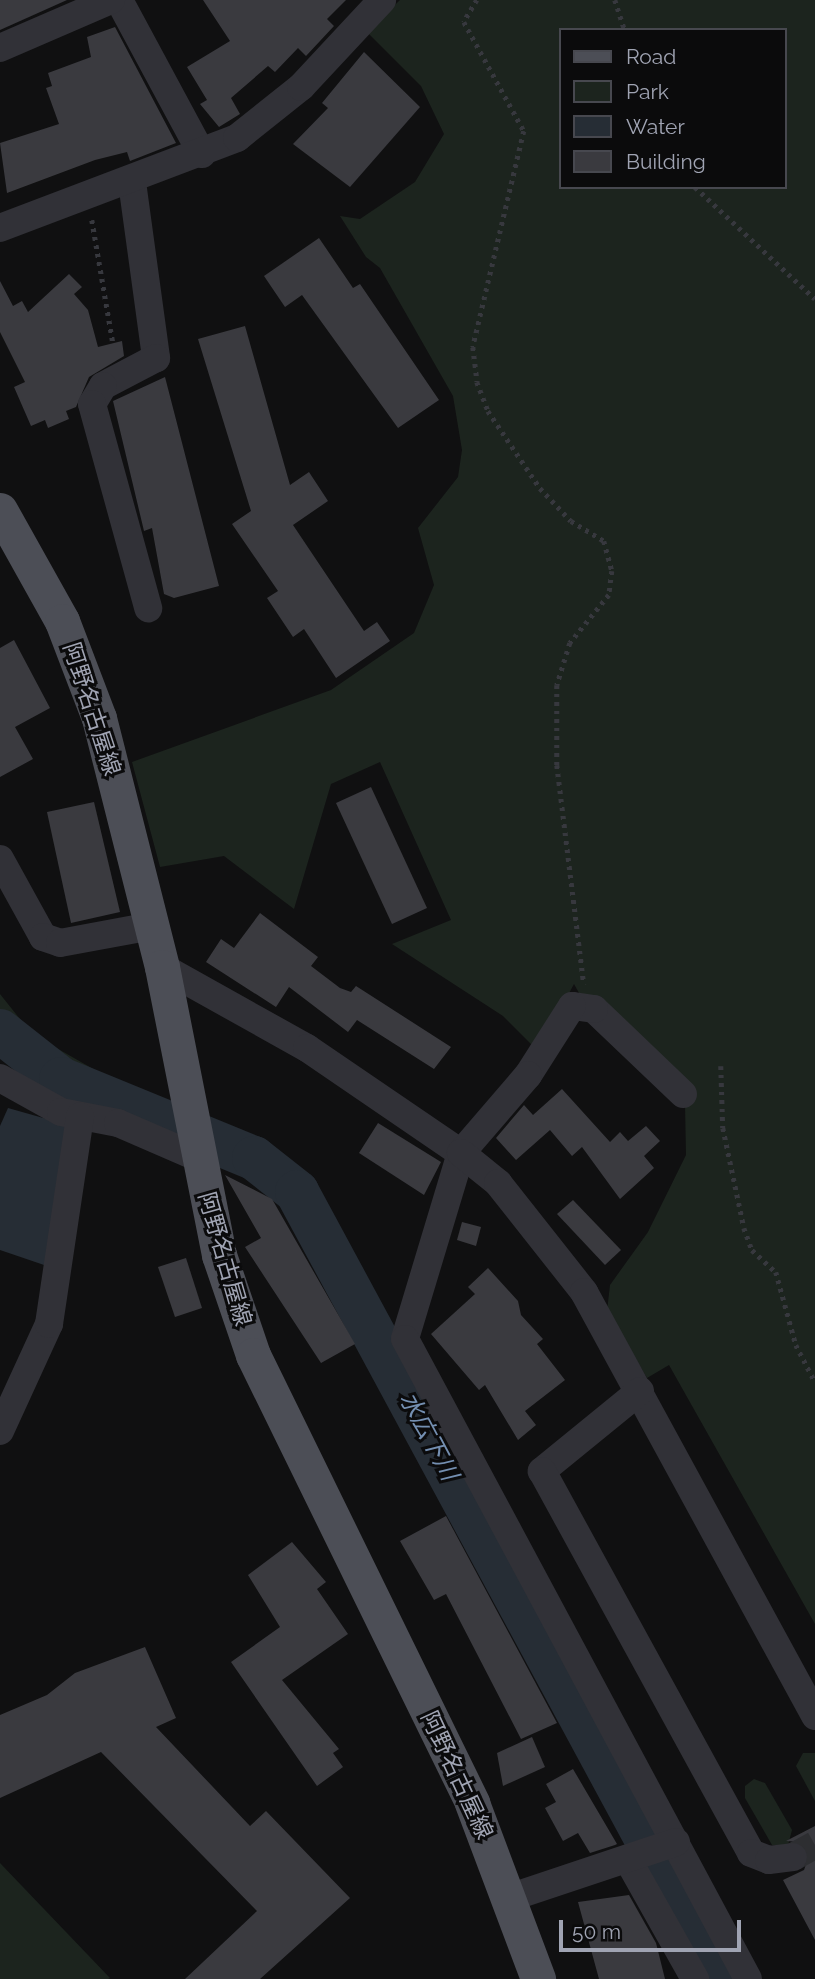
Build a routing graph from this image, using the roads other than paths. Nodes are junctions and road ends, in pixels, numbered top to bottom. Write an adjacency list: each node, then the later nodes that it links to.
1 (111, 0): 4 (street)
2 (118, 0): 5 (street)
3 (382, 0): 5 (street)
4 (0, 48)
5 (202, 154): 6 (street)
6 (132, 182): 7 (street); 9 (street)
7 (0, 228)
8 (0, 510): 11 (main road, 阿野名古屋線)
9 (148, 608)
10 (0, 859): 11 (street)
11 (152, 926): 12 (main road, 阿野名古屋線)
12 (162, 967): 16 (main road, 阿野名古屋線); 17 (street)
13 (3, 1090): 15 (street)
14 (683, 1094): 17 (street)
15 (80, 1116): 16 (street); 19 (street)
16 (197, 1153): 24 (main road, 阿野名古屋線)
17 (461, 1153): 18 (street); 21 (street)
18 (640, 1391): 20 (street); 22 (street)
19 (0, 1431)
20 (815, 1716)
21 (672, 1844): 23 (street); 27 (street)
22 (793, 1857)
23 (632, 1858): 24 (street); 26 (street)
24 (512, 1897): 25 (main road, 阿野名古屋線)
25 (538, 1979)
26 (695, 1979)
27 (748, 1979)

